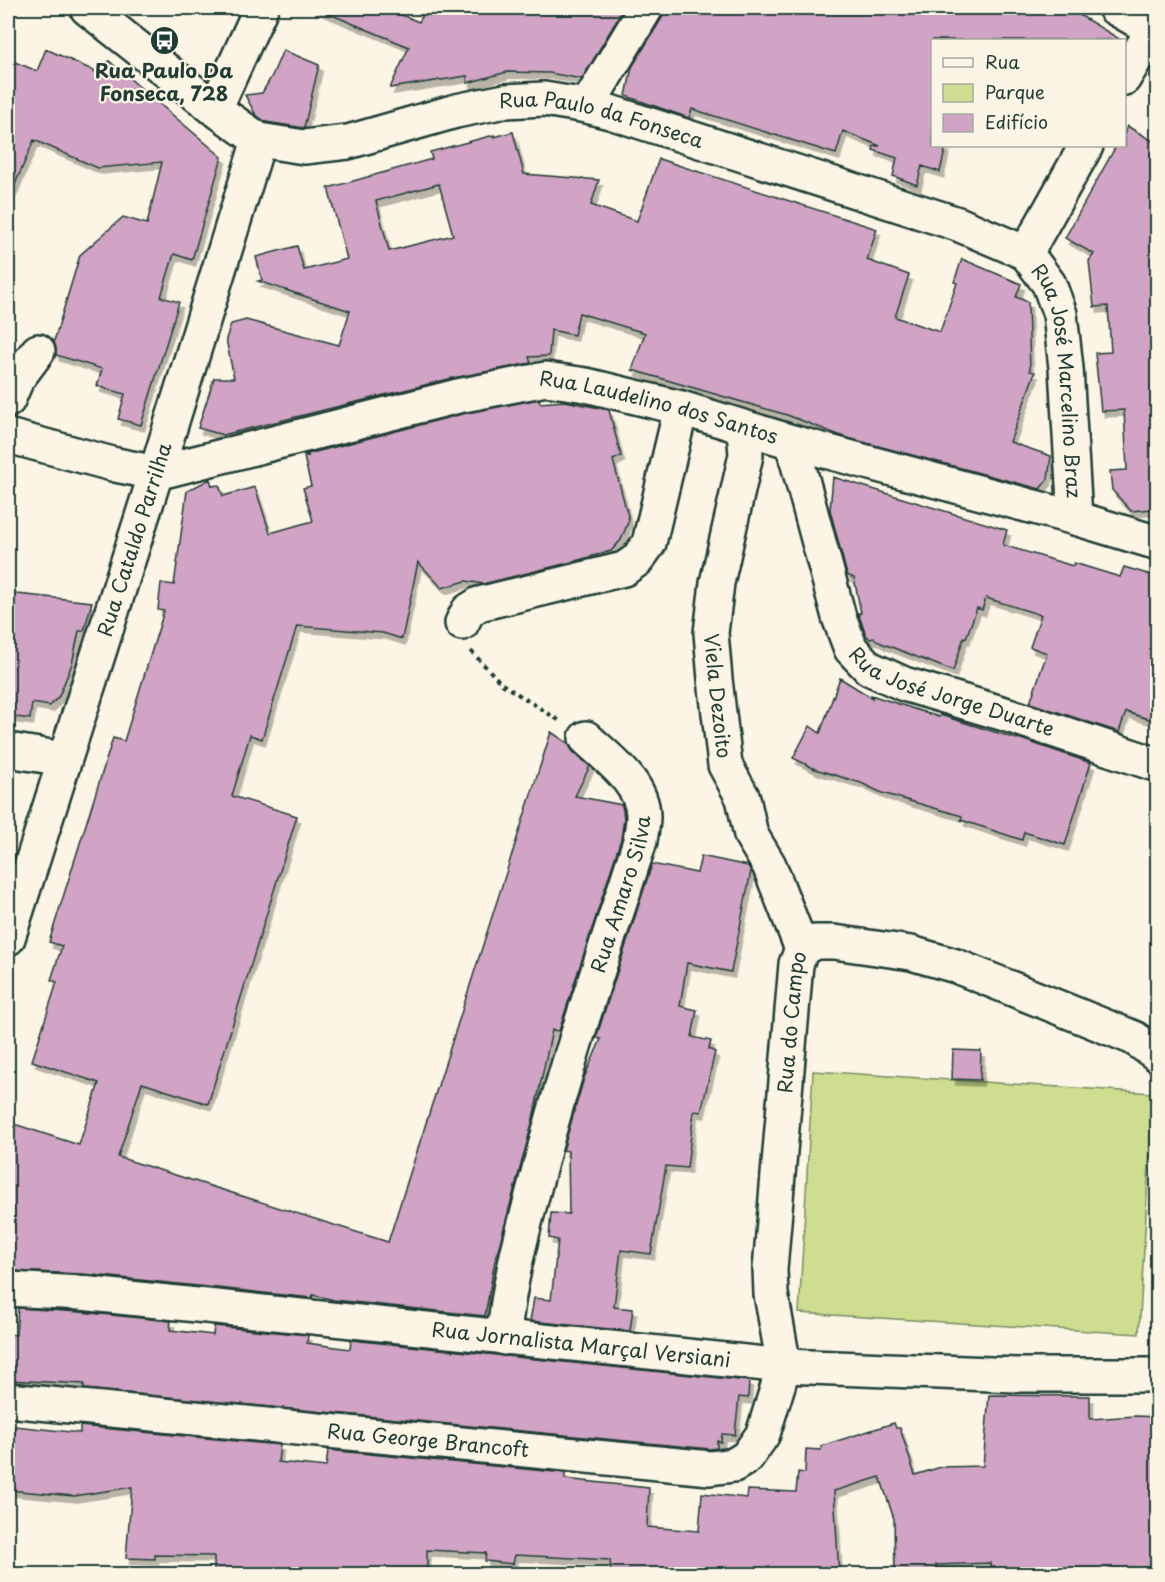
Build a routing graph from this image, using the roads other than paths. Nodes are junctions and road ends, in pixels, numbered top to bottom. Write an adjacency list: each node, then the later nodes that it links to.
1 (87, 8): 8 (street, Rua Paulo da Fonseca)
2 (261, 8): 8 (street)
3 (646, 8): 7 (street)
4 (1115, 8): 5 (street)
5 (1155, 25): 6 (street)
6 (1126, 76)
7 (587, 106): 9 (street, Rua Paulo da Fonseca); 11 (street, Rua Paulo da Fonseca)
8 (215, 110): 9 (street, Rua Paulo da Fonseca)
9 (259, 140): 18 (street, Rua Cataldo Parrilha)
10 (1085, 147): 11 (street)
11 (1026, 253): 19 (street, Rua José Marcelino Braz)
12 (38, 351): 13 (street)
13 (8, 400)
14 (681, 408): 15 (street, Rua Laudelino dos Santos); 18 (street, Rua Laudelino dos Santos); 21 (street)
15 (744, 428): 17 (street, Rua Laudelino dos Santos); 27 (street, Viela Dezoito)
16 (8, 436): 18 (street)
17 (792, 442): 19 (street, Rua Laudelino dos Santos); 25 (street, Rua José Jorge Duarte)
18 (156, 473): 24 (street, Rua Cataldo Parrilha)
19 (1075, 518): 20 (street, Rua Laudelino dos Santos)
20 (1158, 543)
21 (462, 623)
22 (586, 738): 30 (street, Rua Amaro Silva)
23 (8, 750): 24 (street)
24 (64, 759): 26 (street, Rua Cataldo Parrilha)
25 (1158, 765)
26 (8, 938)
27 (802, 949): 28 (street, Rua do Campo); 31 (street, Rua do Campo)
28 (1158, 1055)
29 (8, 1289): 30 (street, Rua Jornalista Marçal Versiani)
30 (504, 1338): 31 (street, Rua Jornalista Marçal Versiani)
31 (784, 1366): 32 (street, Rua Jornalista Marçal Versiani); 33 (street, Rua George Brancoft)
32 (1158, 1376)
33 (8, 1400)

